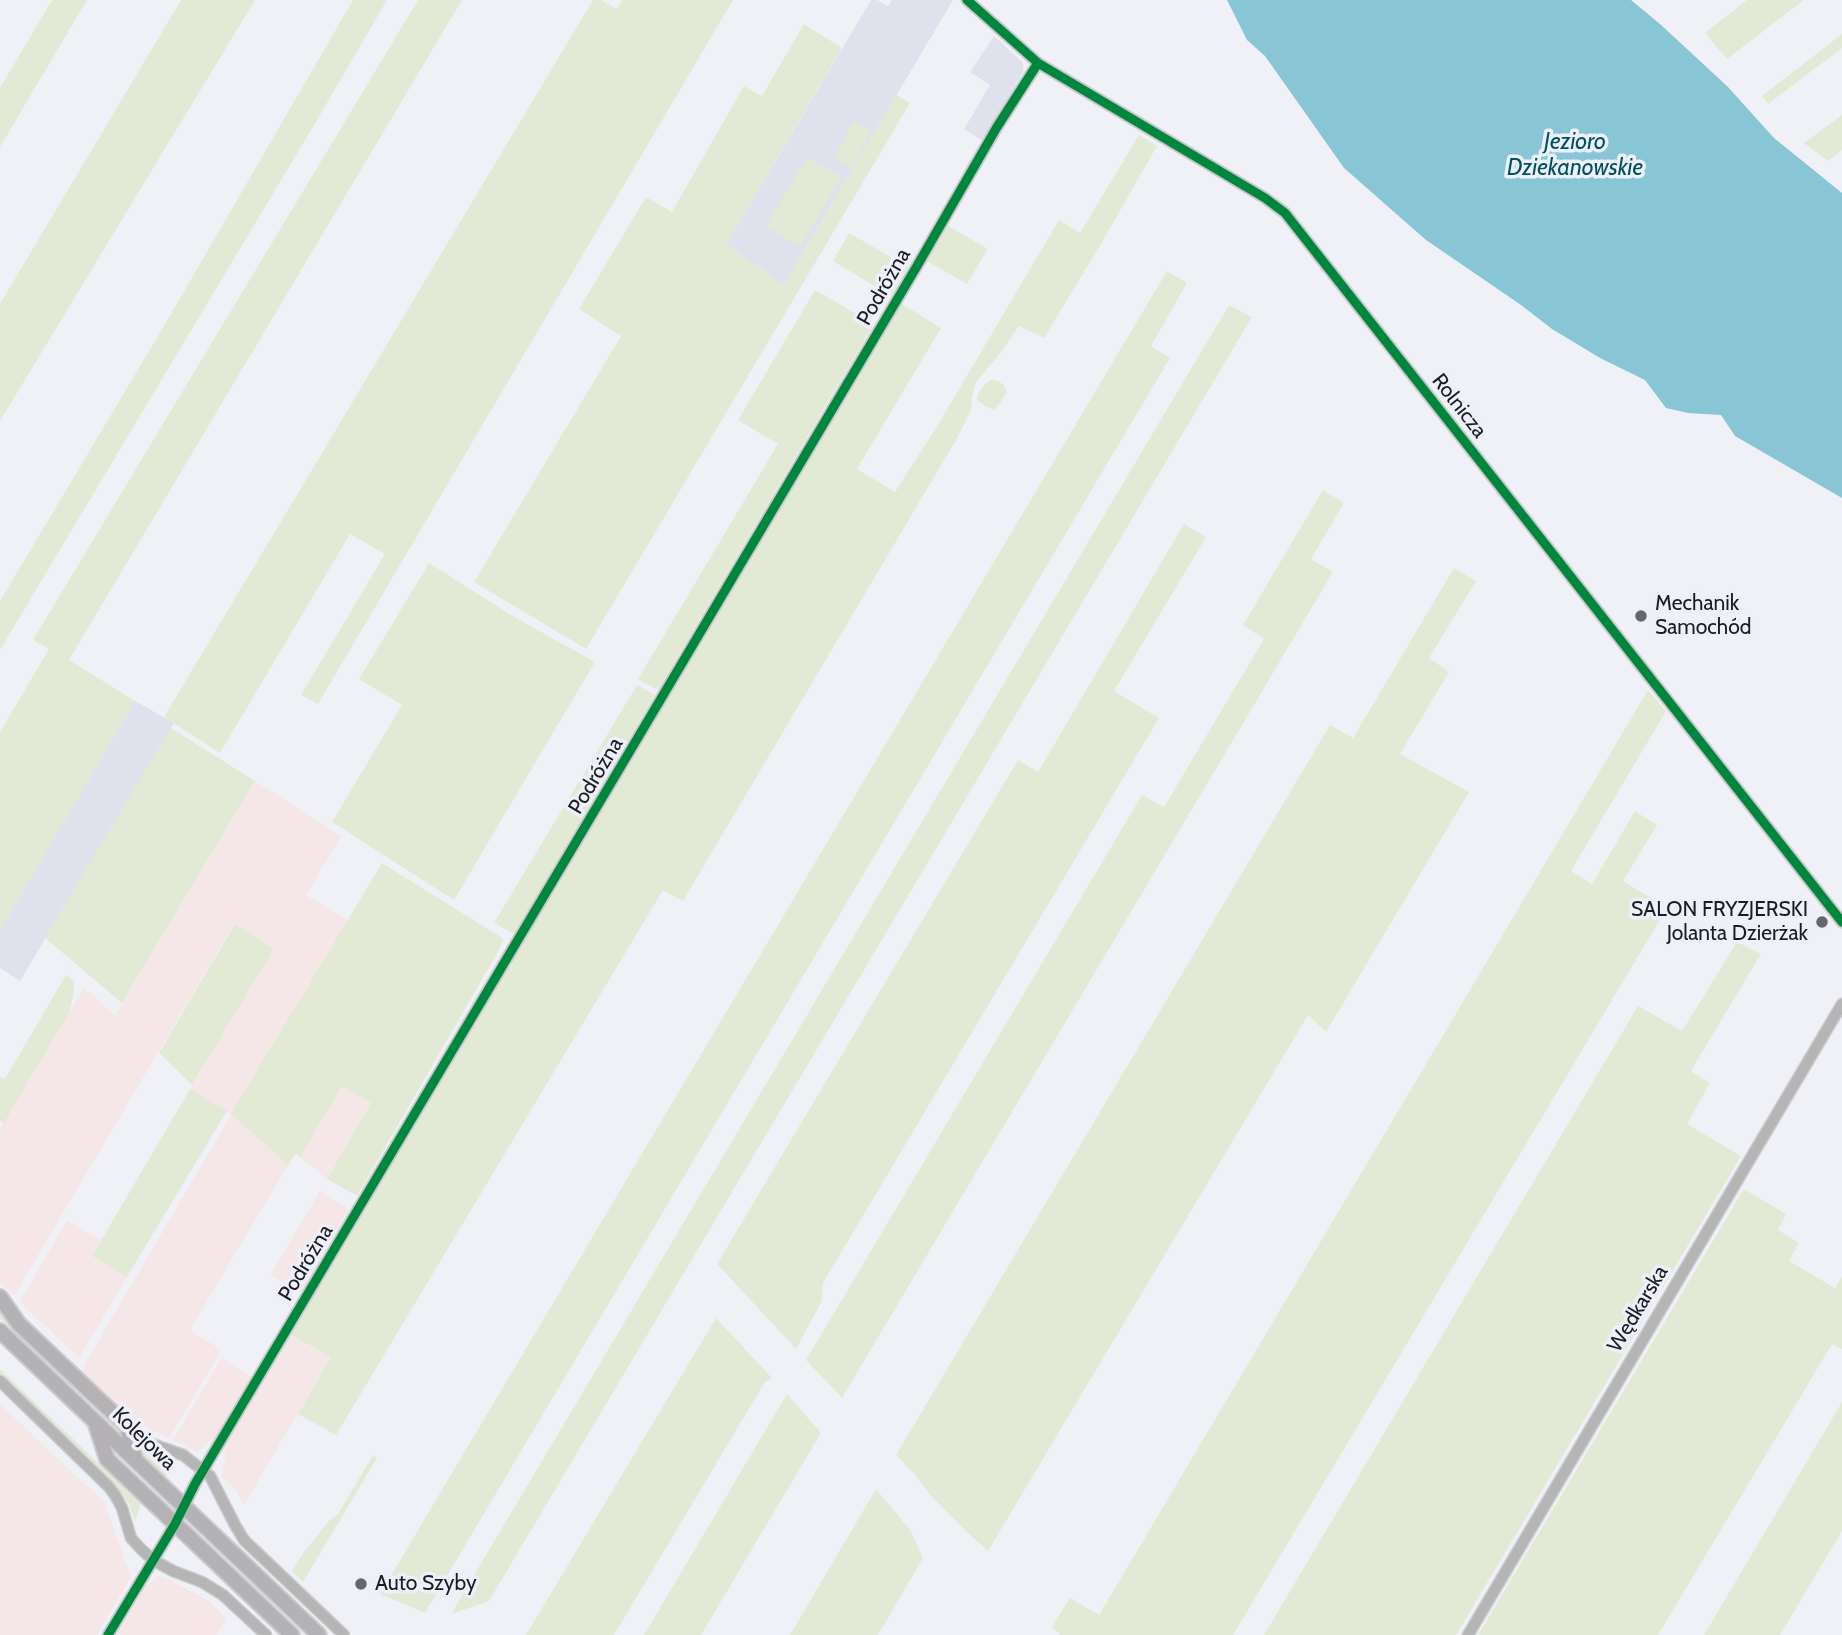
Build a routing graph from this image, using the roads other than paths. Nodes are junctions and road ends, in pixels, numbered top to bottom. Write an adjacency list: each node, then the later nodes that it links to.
1 (967, 0): 2 (street, Rolnicza)
2 (1038, 63): 3 (street, Rolnicza); 11 (street, Podróżna)
3 (1842, 922)
4 (1842, 1004): 20 (street, Wędkarska)
5 (0, 1297): 9 (highway)
6 (0, 1331): 8 (highway, Kolejowa)
7 (0, 1381): 14 (street)
8 (94, 1421): 10 (highway, Kolejowa); 13 (highway, Kolejowa)
9 (127, 1426): 10 (highway); 11 (street)
10 (135, 1460): 12 (highway, Kolejowa)
11 (203, 1471): 12 (street, Podróżna); 19 (street)
12 (184, 1506): 13 (street, Podróżna); 18 (highway, Kolejowa)
13 (175, 1524): 14 (street, Podróżna); 17 (highway, Kolejowa)
14 (153, 1560): 15 (street, Podróżna); 16 (street)
15 (108, 1635)
16 (266, 1635)
17 (292, 1635)
18 (319, 1635)
19 (344, 1635)
20 (1468, 1635)

